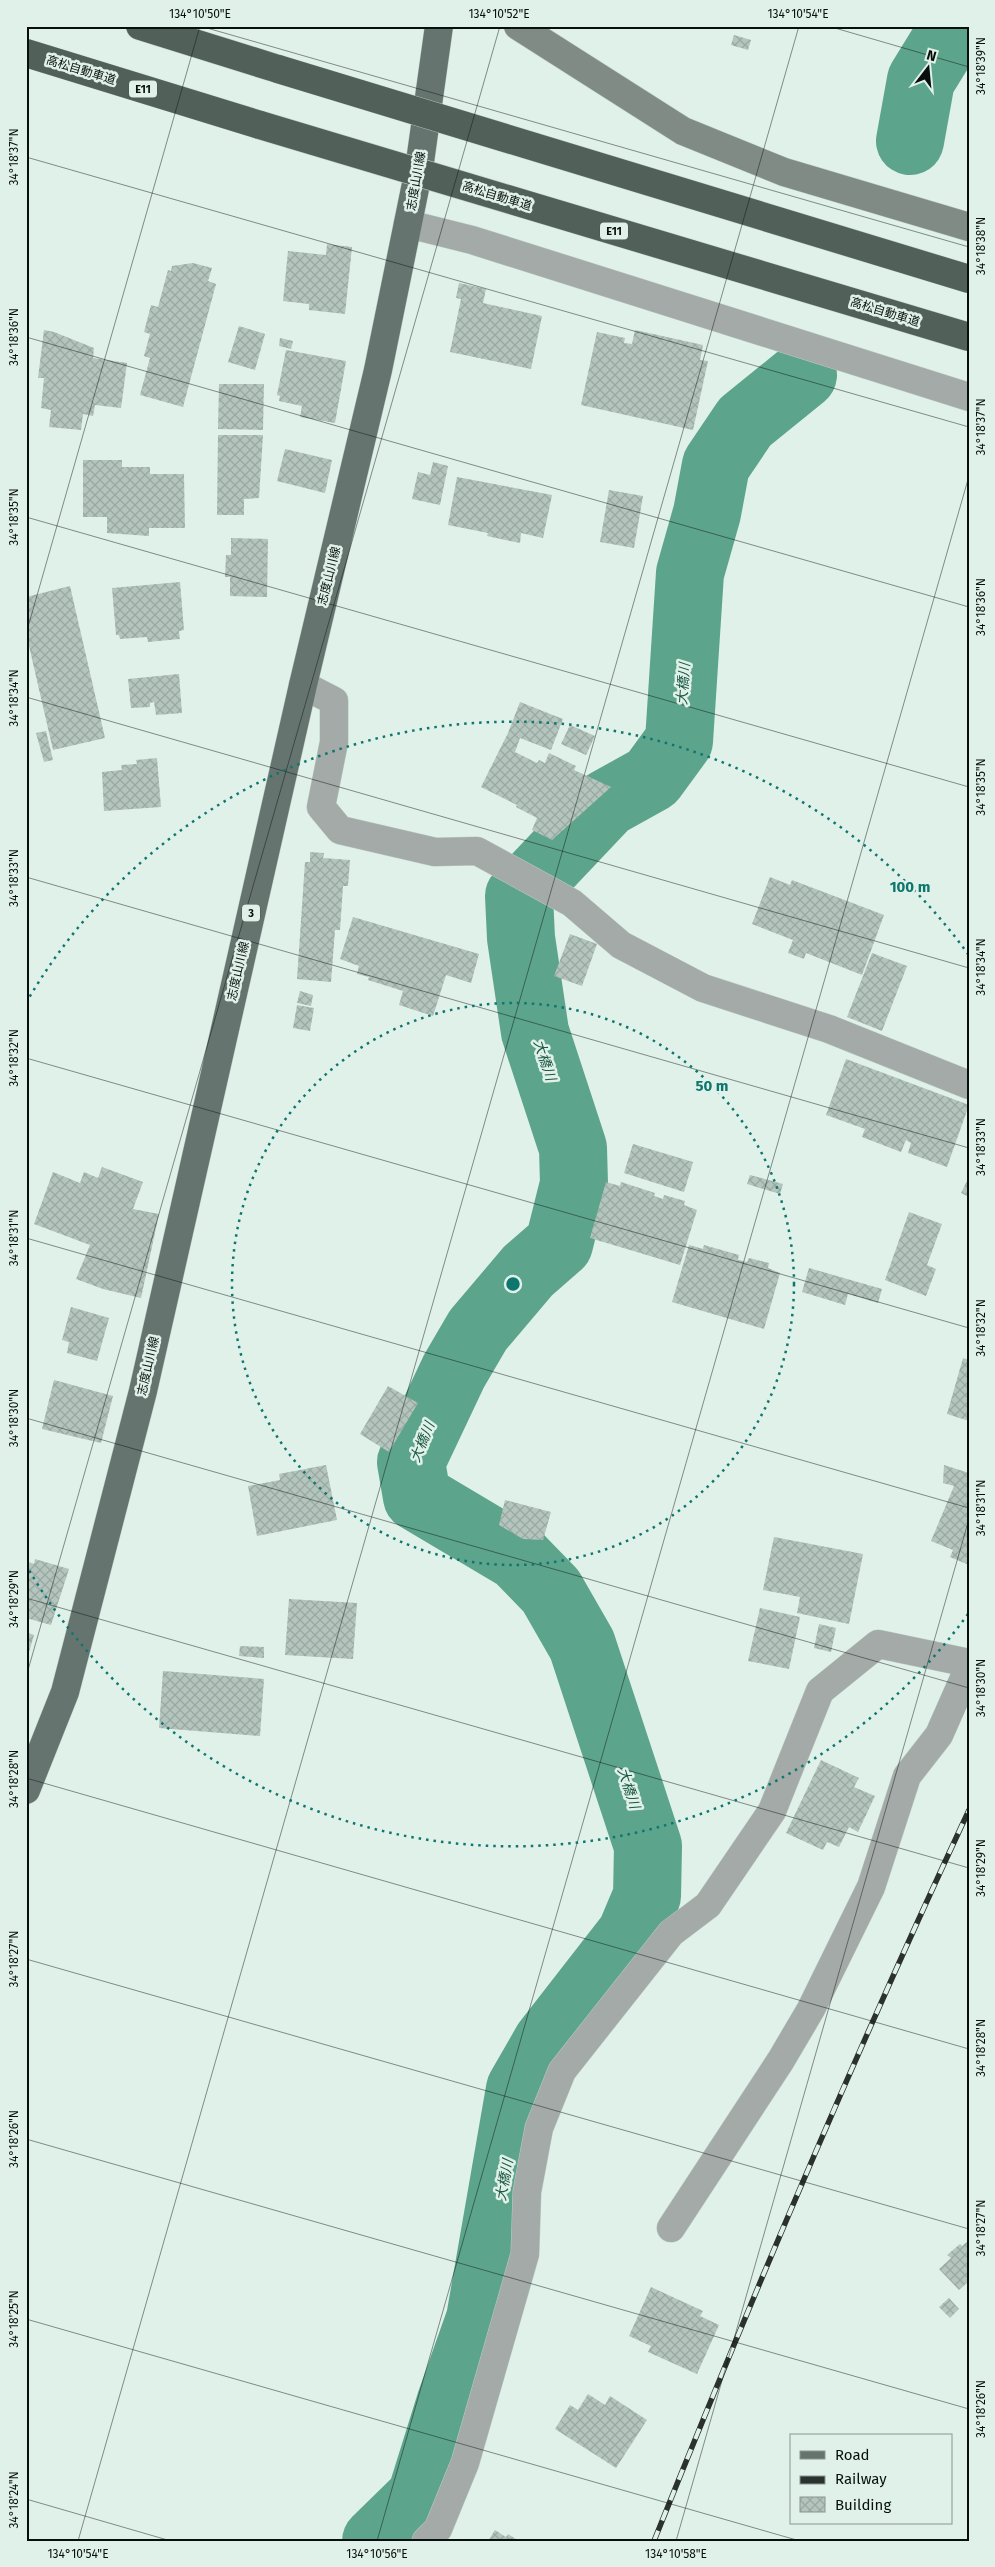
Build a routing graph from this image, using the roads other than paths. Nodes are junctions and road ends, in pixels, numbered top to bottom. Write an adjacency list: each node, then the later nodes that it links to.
1 (140, 26): 7 (highway, bridge)
2 (439, 26): 5 (main road, 志度山川線 / 3)
3 (518, 26): 6 (street)
4 (26, 53): 8 (highway, 高松自動車道 / E11, bridge)
5 (408, 224): 9 (street); 10 (main road, 志度山川線 / 3)
6 (969, 227)
7 (969, 279)
8 (969, 337)
9 (969, 396)
10 (303, 685): 11 (street); 14 (main road, 志度山川線 / 3)
11 (969, 1085)
12 (969, 1663): 16 (street)
13 (969, 1667): 15 (street)
14 (26, 1790)
15 (671, 2228)
16 (426, 2541)

